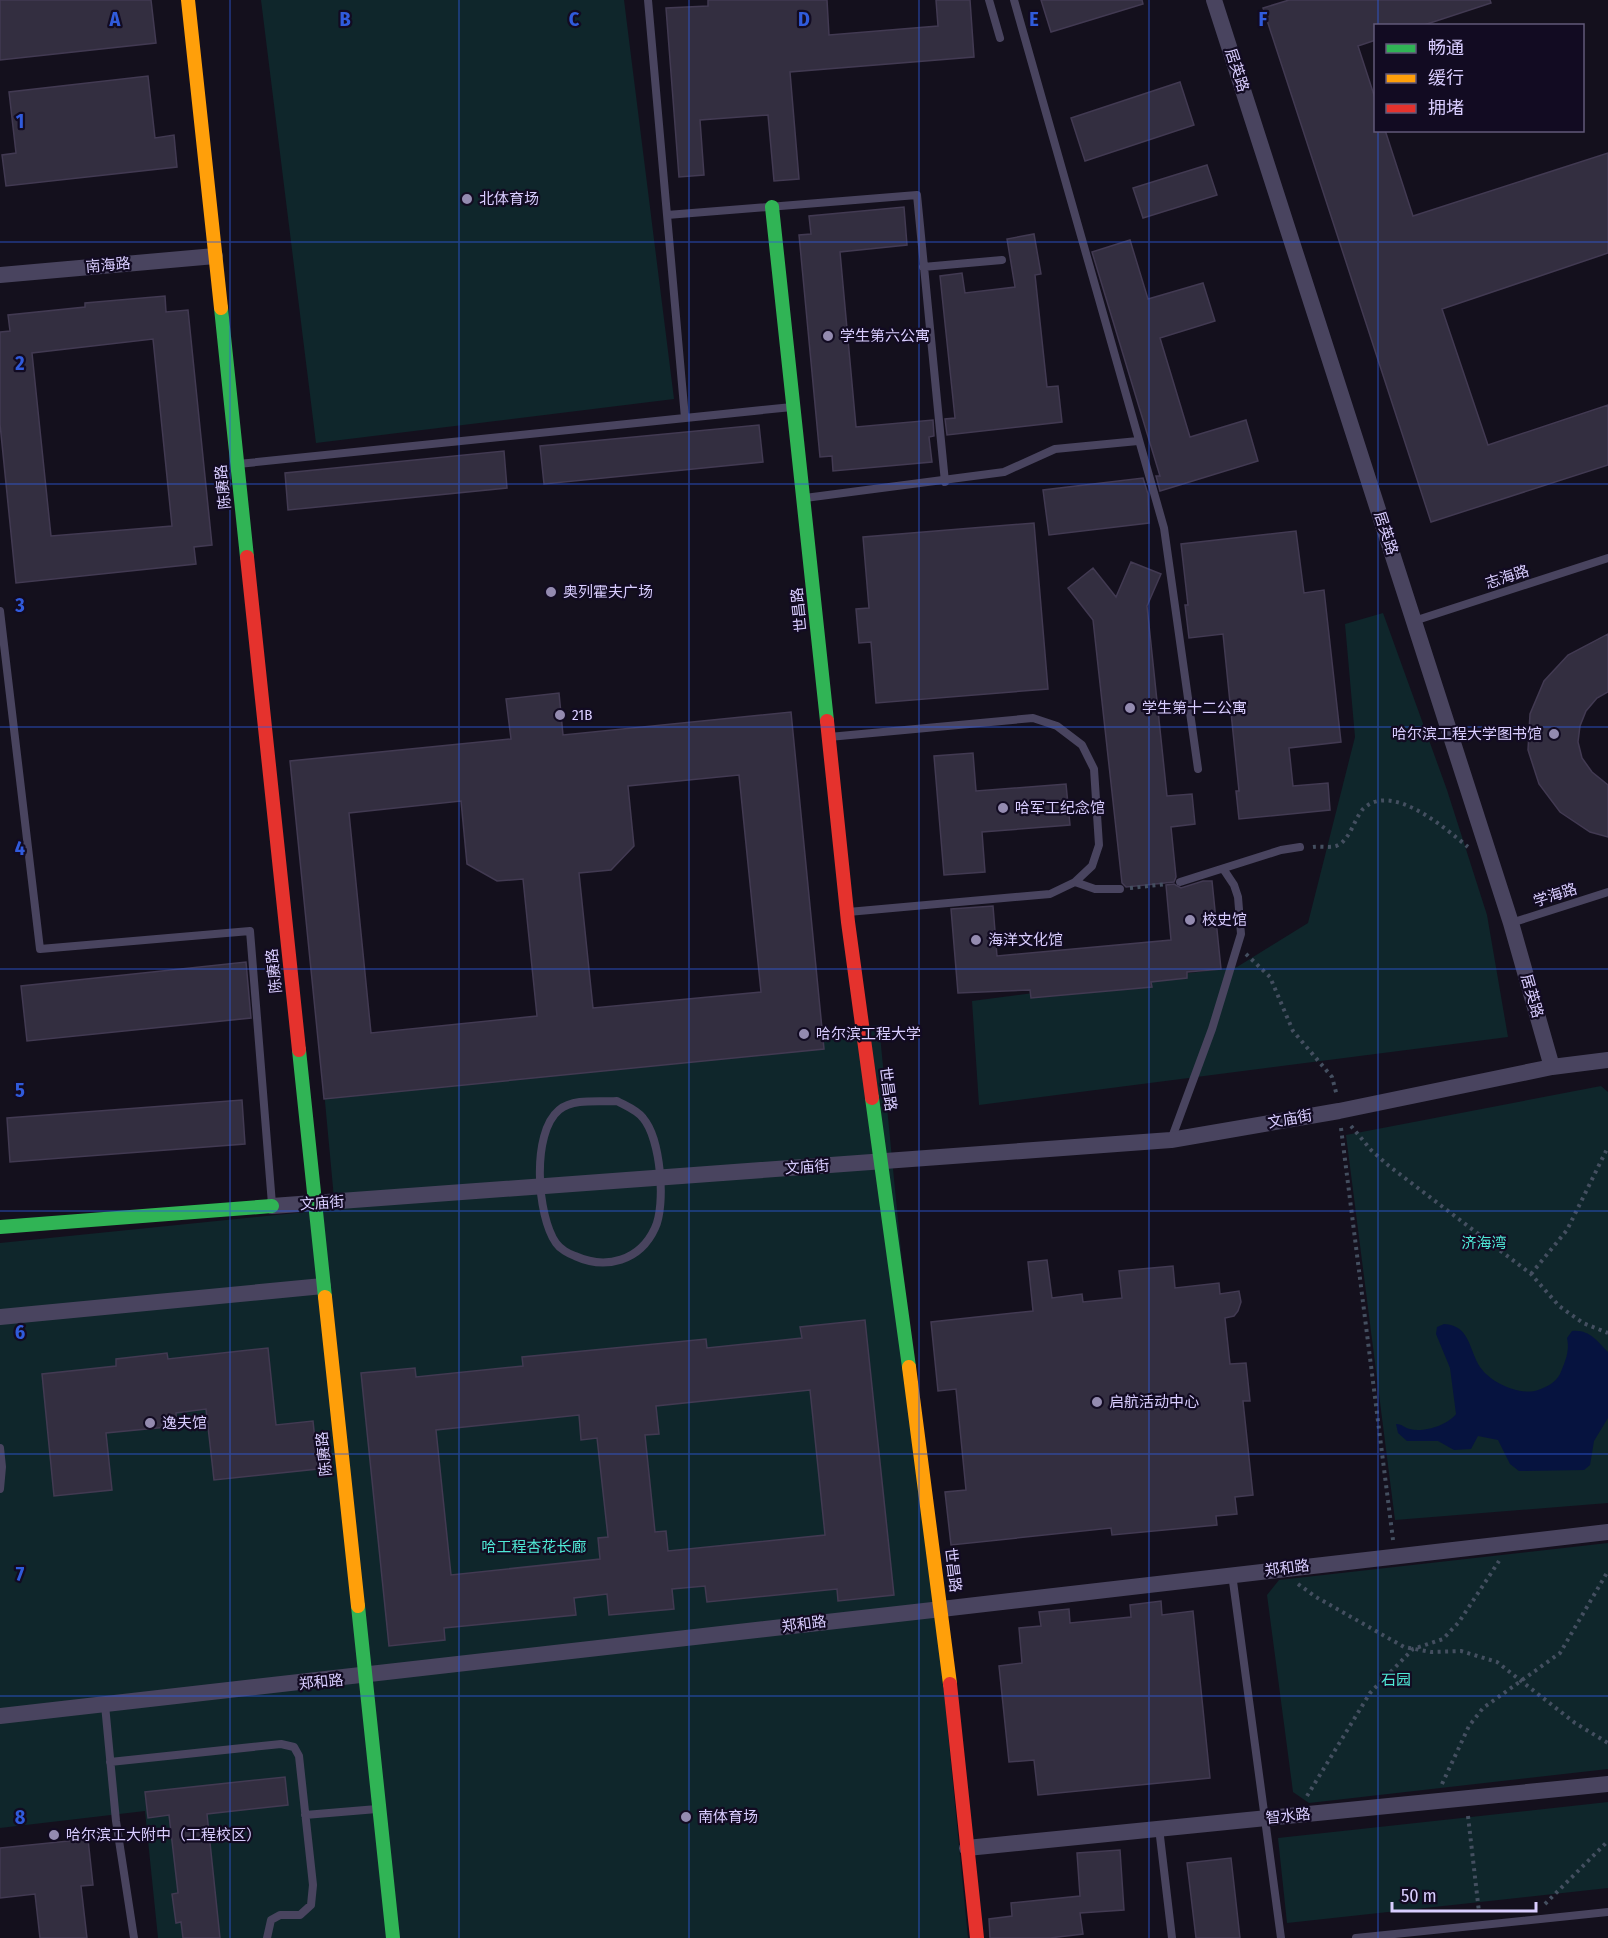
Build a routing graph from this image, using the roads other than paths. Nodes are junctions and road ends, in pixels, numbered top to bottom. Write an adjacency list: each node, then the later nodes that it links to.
1 (188, 0): 9 (street, 陈赓路)
2 (648, 0): 8 (lane)
3 (989, 0): 6 (lane)
4 (1014, 0): 15 (lane)
5 (1214, 0): 21 (street, 居英路)
6 (1000, 38)
7 (772, 207): 8 (lane); 11 (lane); 13 (street, 世昌路)
8 (667, 215): 14 (lane)
9 (215, 256): 12 (street, 南海路); 16 (street, 陈赓路)
10 (1002, 260): 11 (lane)
11 (923, 267): 17 (lane)
12 (0, 275)
13 (795, 407): 14 (lane); 18 (street, 世昌路)
14 (685, 418): 16 (lane)
15 (1138, 441): 17 (lane); 23 (lane)
16 (237, 464): 38 (street, 陈赓路)
17 (945, 482): 18 (lane)
18 (804, 498): 22 (street, 世昌路)
19 (1608, 558): 21 (lane, 志海路)
20 (0, 611): 39 (lane)
21 (1414, 621): 31 (street, 居英路)
22 (829, 737): 26 (lane); 30 (street, 世昌路)
23 (1198, 769)
24 (1300, 847): 25 (lane)
25 (1224, 870): 27 (lane); 34 (lane)
26 (1075, 882): 28 (lane); 30 (lane)
27 (1180, 882)
28 (1120, 889)
29 (1608, 892): 31 (lane, 学海路)
30 (847, 912): 35 (street, 世昌路)
31 (1511, 923): 33 (street, 居英路)
32 (1608, 1060): 33 (street, 文庙街)
33 (1552, 1067): 34 (street, 文庙街)
34 (1171, 1140): 35 (street, 文庙街)
35 (881, 1161): 36 (street, 文庙街); 47 (street, 世昌路)
36 (659, 1178): 37 (street, 文庙街); 37 (lane); 37 (lane)
37 (541, 1186): 38 (street, 文庙街)
38 (315, 1204): 39 (street, 文庙街); 41 (street, 陈赓路)
39 (272, 1206): 40 (street, 文庙街)
40 (0, 1227)
41 (323, 1286): 42 (street); 48 (street, 陈赓路)
42 (0, 1317)
43 (0, 1448): 44 (lane)
44 (0, 1489)
45 (1608, 1532): 46 (street, 郑和路)
46 (1232, 1574): 47 (street, 郑和路); 55 (lane)
47 (941, 1607): 48 (street, 郑和路); 57 (street, 世昌路)
48 (364, 1677): 49 (street, 郑和路); 53 (street, 陈赓路)
49 (105, 1705): 50 (street, 郑和路); 51 (lane)
50 (0, 1716)
51 (110, 1762): 54 (lane); 59 (lane)
52 (1608, 1784): 55 (street, 智水路)
53 (379, 1808): 54 (lane); 61 (street, 陈赓路)
54 (305, 1815): 60 (lane)
55 (1266, 1818): 56 (street, 智水路); 64 (lane)
56 (1159, 1828): 57 (street, 智水路); 63 (lane)
57 (967, 1848): 62 (street, 世昌路)
58 (1608, 1912): 65 (lane)
59 (134, 1938)
60 (267, 1938)
61 (393, 1938)
62 (977, 1938)
63 (1172, 1938)
64 (1281, 1938)
65 (1356, 1938)

